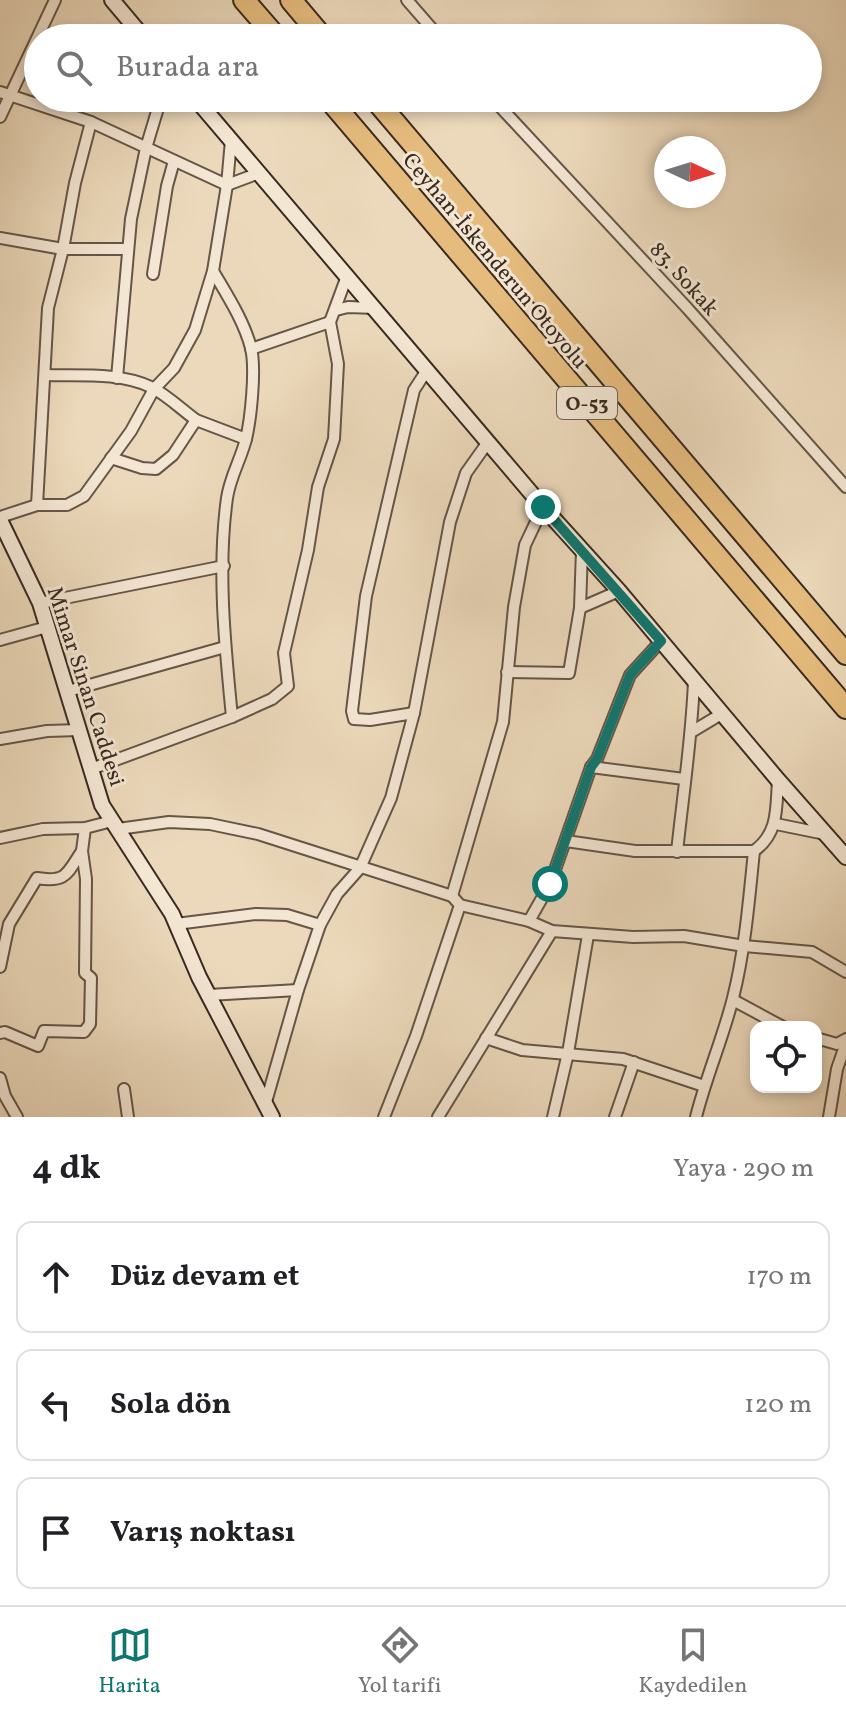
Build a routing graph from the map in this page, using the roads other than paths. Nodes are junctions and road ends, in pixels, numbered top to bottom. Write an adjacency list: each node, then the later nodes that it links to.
1 (55, 0): 6 (street)
2 (112, 0): 7 (street)
3 (244, 0): 8 (highway)
4 (291, 0): 9 (highway)
5 (407, 0): 10 (street)
6 (44, 24)
7 (132, 24)
8 (265, 24)
9 (311, 24)
10 (428, 24)
11 (24, 69): 13 (street)
12 (0, 92): 13 (street)
13 (12, 96): 14 (street); 21 (street)
14 (24, 100)
15 (61, 112): 22 (street)
16 (158, 112): 24 (street)
17 (207, 112): 23 (street)
18 (340, 112): 64 (highway, Ceyhan-İskenderun Otoyolu / O-53)
19 (386, 112): 60 (highway, Ceyhan-İskenderun Otoyolu / O-53)
20 (505, 112): 46 (street, 83. Sokak)
21 (0, 117)
22 (91, 122): 24 (street); 29 (street)
23 (231, 140): 26 (street); 27 (street)
24 (146, 148): 25 (street); 30 (street)
25 (174, 161): 27 (street); 32 (street)
26 (259, 173): 27 (street); 33 (street)
27 (227, 185): 31 (street)
28 (0, 238): 29 (street)
29 (63, 249): 30 (street); 39 (street)
30 (128, 249): 40 (street)
31 (213, 271): 37 (street); 41 (street)
32 (153, 274)
33 (347, 276): 34 (street); 35 (street)
34 (375, 308): 35 (street); 38 (street)
35 (336, 310): 36 (street)
36 (330, 322): 37 (street); 67 (street)
37 (251, 349): 43 (street)
38 (427, 370): 44 (street); 65 (street)
39 (46, 375): 40 (street); 47 (street)
40 (117, 378): 41 (street)
41 (154, 389): 42 (street); 45 (street)
42 (196, 420): 43 (street); 45 (street)
43 (246, 439): 52 (street)
44 (488, 442): 48 (street); 65 (street)
45 (111, 458): 47 (street)
46 (846, 487)
47 (37, 505): 49 (street)
48 (543, 507): 51 (street); 61 (street)
49 (0, 519): 50 (street, Mimar Sinan Caddesi)
50 (3, 536): 54 (street, Mimar Sinan Caddesi)
51 (582, 550): 53 (street); 55 (street)
52 (224, 566): 54 (street); 59 (street)
53 (619, 591): 55 (street); 58 (street)
54 (40, 603): 56 (street, Mimar Sinan Caddesi)
55 (580, 608): 61 (street)
56 (47, 627): 57 (street); 63 (street, Mimar Sinan Caddesi)
57 (0, 640)
58 (661, 641): 62 (street); 71 (street)
59 (225, 647): 63 (street); 67 (street)
60 (846, 654)
61 (507, 672): 86 (street)
62 (694, 680): 66 (street); 69 (street)
63 (68, 691): 68 (street, Mimar Sinan Caddesi)
64 (846, 708)
65 (414, 713): 85 (street)
66 (723, 713): 69 (street); 74 (street)
67 (232, 717): 72 (street)
68 (79, 730): 70 (street); 72 (street, Mimar Sinan Caddesi)
69 (693, 731): 73 (street)
70 (0, 739)
71 (591, 767): 73 (street); 80 (street)
72 (91, 769): 76 (street, Mimar Sinan Caddesi)
73 (684, 779): 83 (street)
74 (778, 780): 75 (street); 78 (street)
75 (776, 824): 78 (street); 82 (street)
76 (115, 825): 77 (street); 85 (street); 88 (street, Mimar Sinan Caddesi)
77 (85, 828): 79 (street); 81 (street)
78 (825, 834): 84 (street)
79 (0, 838)
80 (566, 841): 83 (street); 87 (street)
81 (82, 851): 93 (street); 99 (street)
82 (754, 851): 83 (street); 92 (street)
83 (677, 852)
84 (846, 857)
85 (360, 868): 86 (street); 89 (street)
86 (456, 900): 87 (street); 111 (street)
87 (529, 921): 90 (street)
88 (176, 924): 89 (street); 96 (street, Mimar Sinan Caddesi)
89 (320, 925): 95 (street)
90 (552, 931): 91 (street); 100 (street)
91 (588, 935): 92 (street); 103 (street)
92 (744, 946): 94 (street); 97 (street)
93 (0, 967)
94 (846, 972)
95 (298, 990): 96 (street); 108 (street)
96 (209, 995): 108 (street, Mimar Sinan Caddesi)
97 (733, 1000): 98 (street); 106 (street)
98 (772, 1021)
99 (0, 1033)
100 (486, 1038): 103 (street); 112 (street)
101 (822, 1040): 102 (street)
102 (846, 1041): 116 (street)
103 (568, 1053): 104 (street); 113 (street)
104 (634, 1062): 106 (street); 114 (street)
105 (0, 1078): 109 (street)
106 (704, 1086): 115 (street)
107 (124, 1089): 110 (street)
108 (270, 1113)
109 (17, 1117)
110 (128, 1117)
111 (384, 1117)
112 (438, 1117)
113 (553, 1117)
114 (615, 1117)
115 (696, 1117)
116 (829, 1117)

